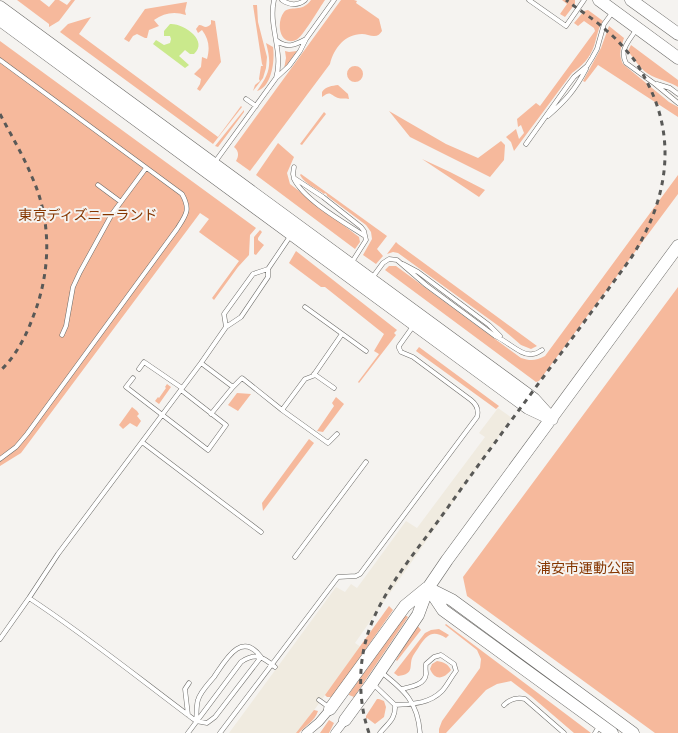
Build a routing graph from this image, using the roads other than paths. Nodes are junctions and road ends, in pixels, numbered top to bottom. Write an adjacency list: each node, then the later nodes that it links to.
1 (274, 0): 14 (lane)
2 (282, 0): 3 (lane)
3 (305, 0)
4 (334, 0): 15 (lane)
5 (529, 0): 6 (lane)
6 (584, 0)
7 (599, 0): 10 (street)
8 (631, 0): 13 (street)
9 (0, 7): 27 (street)
10 (614, 11): 12 (street); 18 (lane)
11 (0, 20): 33 (street)
12 (638, 28): 16 (street); 20 (lane)
13 (678, 34)
14 (276, 39): 15 (lane); 19 (lane)
15 (306, 39): 19 (lane)
16 (678, 58)
17 (0, 60): 29 (lane)
18 (587, 66): 25 (lane); 25 (lane)
19 (276, 78): 24 (lane)
20 (655, 84): 21 (lane); 23 (lane)
21 (678, 94)
22 (246, 99): 24 (lane)
23 (678, 103)
24 (256, 106): 27 (lane)
25 (543, 120): 26 (lane)
26 (526, 144)
27 (213, 164): 33 (street)
28 (294, 167): 30 (lane)
29 (146, 168): 32 (lane); 59 (lane)
30 (294, 178): 34 (lane); 34 (lane)
31 (98, 185): 32 (lane)
32 (121, 202): 43 (lane)
33 (294, 231): 36 (street); 37 (lane); 40 (street)
34 (365, 236): 36 (lane)
35 (678, 246): 56 (street)
36 (350, 264): 38 (street)
37 (268, 269): 41 (lane); 41 (lane)
38 (371, 279): 44 (lane); 56 (street)
39 (305, 307): 42 (lane)
40 (414, 325): 56 (street); 67 (lane)
41 (226, 327): 46 (lane)
42 (342, 334): 45 (lane); 48 (lane)
43 (62, 335)
44 (542, 350)
45 (366, 351)
46 (201, 363): 50 (lane); 52 (lane)
47 (140, 369): 52 (lane)
48 (314, 374): 51 (lane); 53 (lane)
49 (133, 378): 55 (lane)
50 (233, 387): 53 (lane); 54 (lane)
51 (334, 388)
52 (181, 389): 54 (lane); 55 (lane)
53 (282, 410): 57 (lane)
54 (211, 414): 55 (lane)
55 (162, 415): 58 (lane)
56 (552, 419): 63 (street)
57 (337, 434)
58 (142, 442): 61 (lane); 64 (lane)
59 (0, 459)
60 (366, 462): 62 (lane)
61 (261, 532)
62 (295, 556)
63 (428, 588): 68 (street); 76 (street); 80 (street); 89 (street)
64 (29, 598): 65 (lane); 77 (lane)
65 (0, 639)
66 (261, 657): 67 (lane); 79 (lane); 79 (lane); 79 (lane)
67 (273, 666): 82 (lane)
68 (380, 671): 70 (street); 71 (lane)
69 (189, 683): 77 (lane)
70 (372, 683): 74 (lane); 78 (street)
71 (402, 689): 73 (lane); 73 (lane)
72 (319, 700): 76 (lane)
73 (413, 704): 74 (lane); 86 (lane)
74 (395, 705): 85 (lane)
75 (504, 705): 87 (lane)
76 (330, 709): 83 (street)
77 (188, 715): 79 (lane)
78 (345, 720): 84 (street)
79 (196, 721): 81 (lane)
80 (597, 729): 88 (street)
81 (188, 733)
82 (220, 733)
83 (306, 733)
84 (335, 733)
85 (380, 733)
86 (420, 733)
87 (564, 733)
88 (612, 733)
89 (633, 733)

